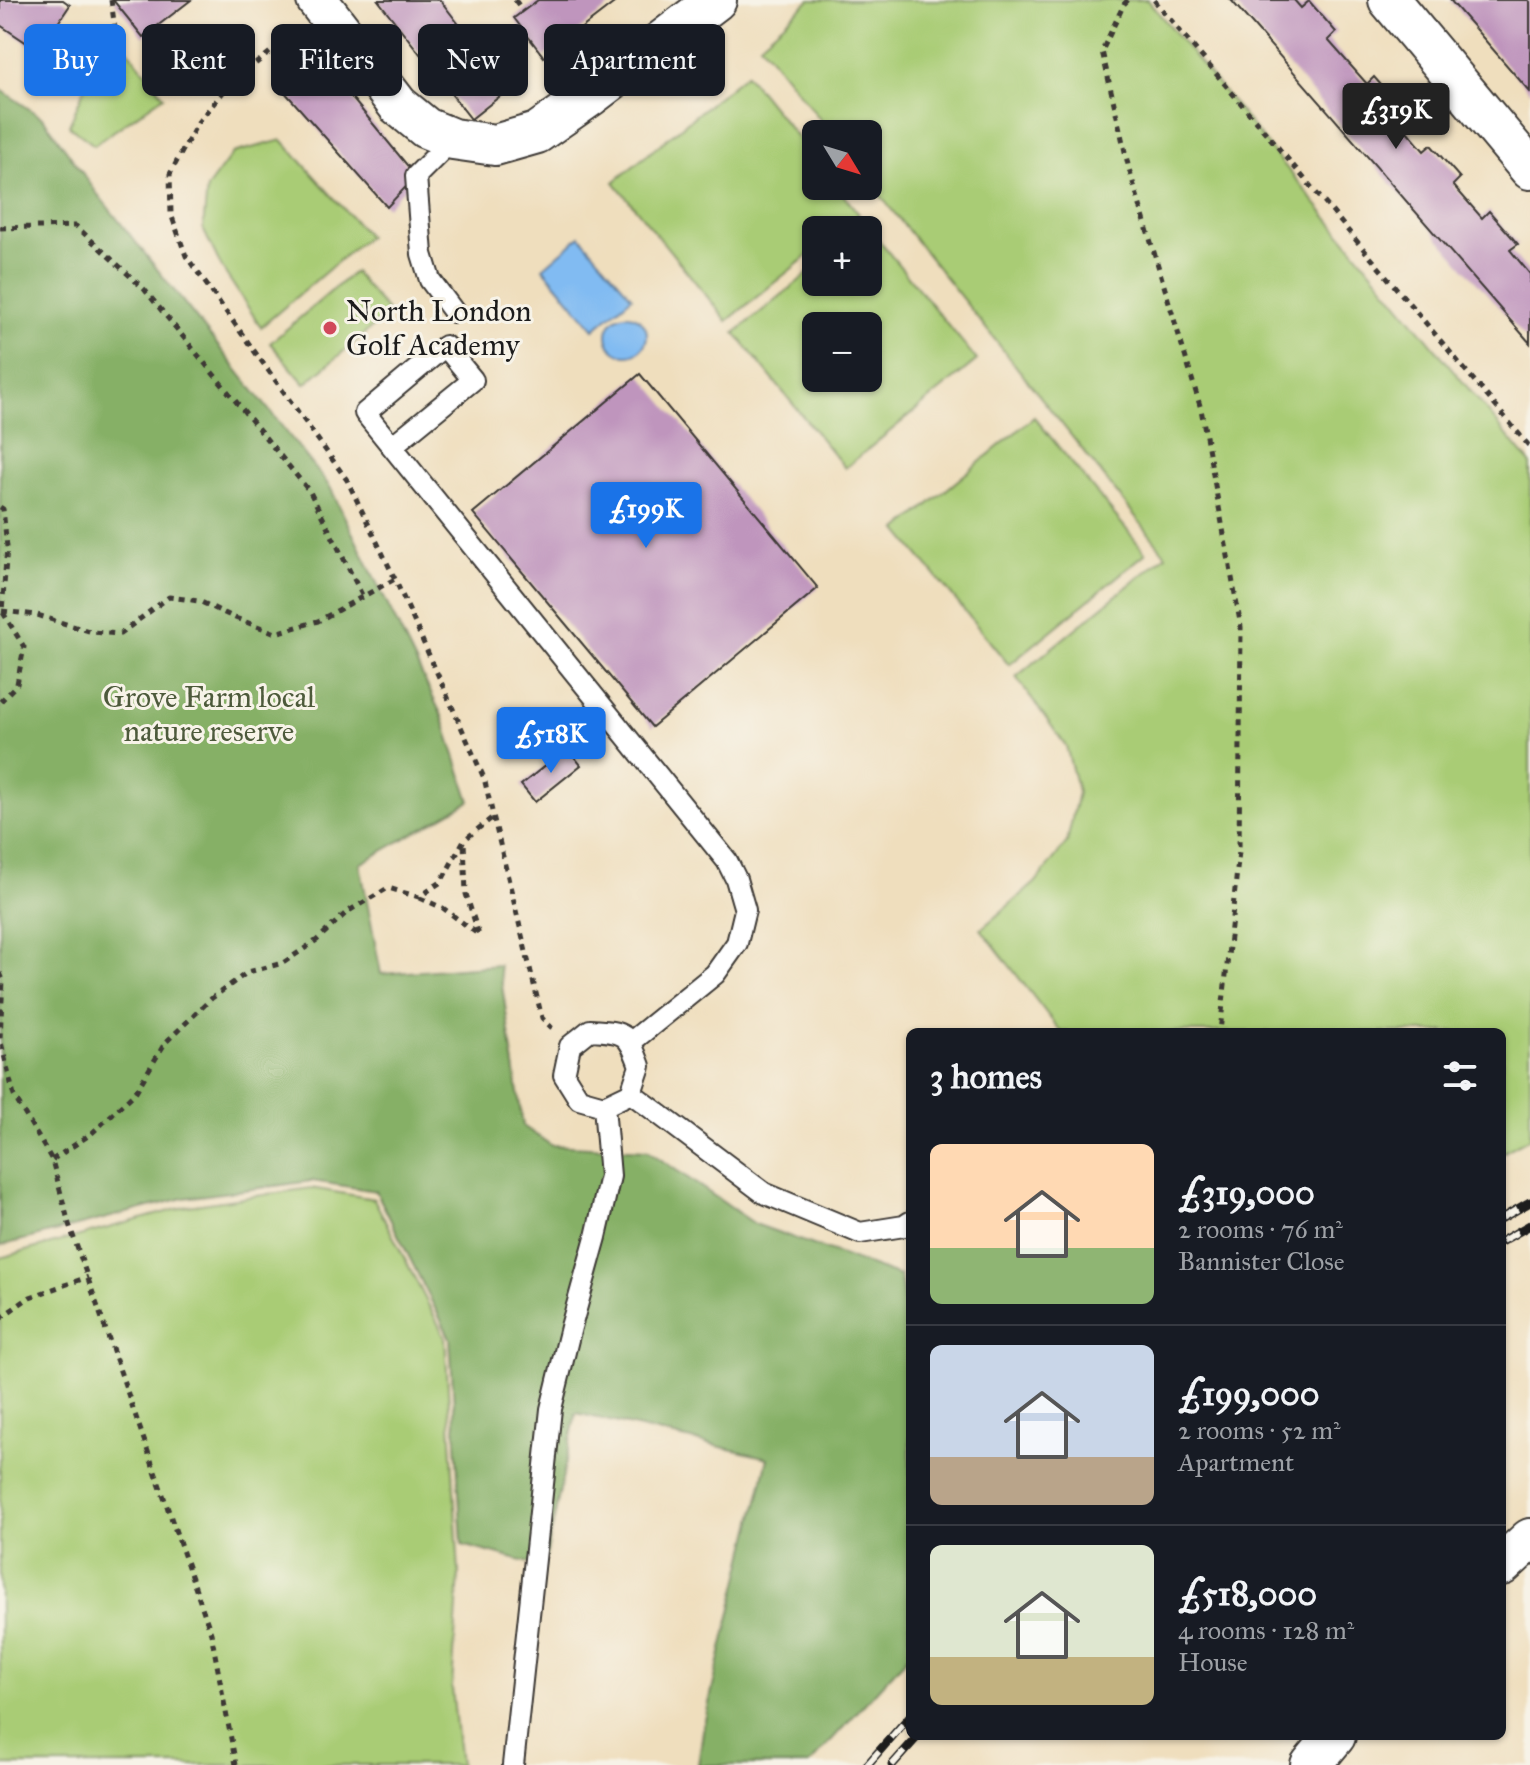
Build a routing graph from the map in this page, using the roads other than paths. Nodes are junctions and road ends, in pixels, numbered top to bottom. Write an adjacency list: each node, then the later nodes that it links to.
1 (716, 0): 4 (street)
2 (1389, 0): 5 (street)
3 (321, 5): 4 (street)
4 (453, 139): 6 (lane)
5 (1530, 169)
6 (454, 312)
7 (392, 446): 7 (lane); 8 (lane)
8 (631, 1042): 9 (lane); 10 (lane)
9 (631, 1093): 10 (lane); 11 (lane)
10 (604, 1106): 15 (lane)
11 (906, 1225)
12 (1530, 1539): 13 (street)
13 (1506, 1561)
14 (1332, 1740): 16 (street)
15 (513, 1765)
16 (1311, 1765)

